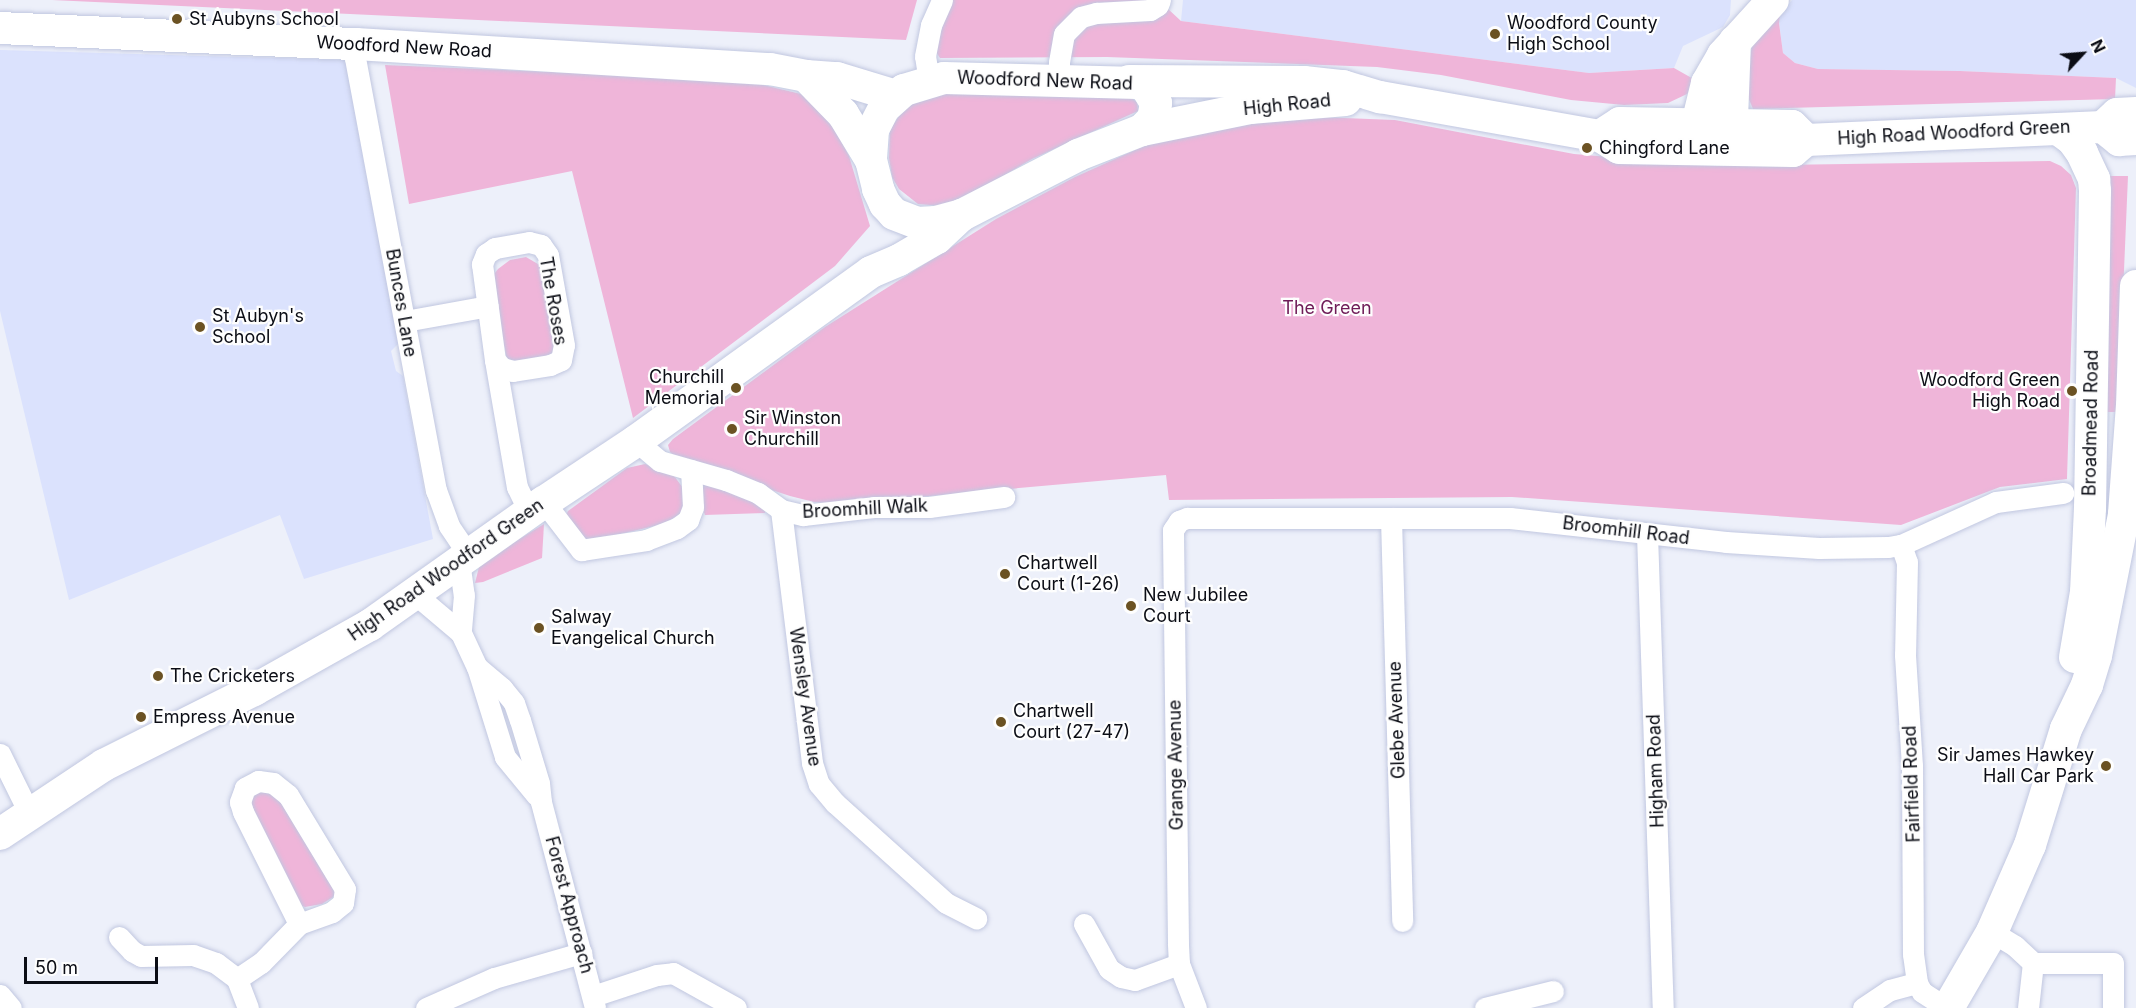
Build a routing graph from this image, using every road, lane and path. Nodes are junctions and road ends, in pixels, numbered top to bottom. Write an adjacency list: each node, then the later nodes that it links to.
1 (942, 0): 9 (street)
2 (1160, 0): 8 (street)
3 (1773, 0): 5 (main road)
4 (0, 28): 6 (main road, Woodford New Road)
5 (1735, 41): 17 (main road); 18 (main road)
6 (356, 44): 7 (main road, Woodford New Road); 26 (street, Bunces Lane)
7 (806, 76): 11 (main road, Woodford New Road); 20 (main road, Woodford New Road)
8 (1059, 80): 9 (main road, Woodford New Road); 10 (main road, Woodford New Road)
9 (929, 81): 11 (main road, Woodford New Road)
10 (1129, 81): 12 (main road, High Road); 16 (main road, Woodford New Road)
11 (896, 96): 20 (main road, Woodford New Road)
12 (1380, 97): 16 (main road, High Road); 17 (main road, High Road Woodford Green)
13 (2136, 113): 14 (main road, High Road Woodford Green)
14 (2103, 127): 15 (main road, High Road Woodford Green); 19 (main road, High Road Woodford Green)
15 (2058, 129): 18 (main road, High Road Woodford Green); 31 (main road, Broadmead Road)
16 (1142, 130): 22 (main road, High Road)
17 (1696, 137): 18 (main road, High Road Woodford Green)
18 (1731, 137)
19 (2136, 139)
20 (871, 159): 21 (main road, Woodford New Road)
21 (885, 204): 22 (main road); 23 (main road, High Road Woodford Green)
22 (962, 215): 23 (main road, High Road Woodford Green)
23 (871, 272): 28 (main road, High Road Woodford Green)
24 (2136, 286): 30 (main road, Broadmead Road)
25 (488, 306): 26 (street); 27 (street, The Roses); 27 (street, The Roses)
26 (405, 321): 39 (street, Bunces Lane)
27 (495, 360): 33 (street, The Roses)
28 (636, 441): 29 (street, Broomhill Walk); 33 (main road, High Road Woodford Green)
29 (691, 470): 33 (street, The Roses); 34 (street, Broomhill Walk)
30 (2132, 484): 31 (street, Broomhill Road); 42 (main road, Broadmead Road)
31 (2077, 490): 38 (street, Broomhill Road); 42 (main road, Broadmead Road)
32 (1004, 497): 34 (street, Broomhill Walk)
33 (537, 507): 39 (main road, High Road Woodford Green)
34 (781, 510): 46 (street, Wensley Avenue)
35 (1391, 518): 36 (street, Broomhill Road); 37 (street, Broomhill Road); 47 (street, Glebe Avenue)
36 (1179, 521): 54 (street, Grange Avenue)
37 (1647, 534): 38 (street, Broomhill Road); 67 (street, Higham Road)
38 (1901, 544): 56 (street, Fairfield Road)
39 (464, 558): 40 (main road, High Road Woodford Green); 41 (street, Forest Approach)
40 (415, 594): 41 (street, Forest Approach); 44 (main road, High Road Woodford Green)
41 (461, 633): 52 (street, Forest Approach)
42 (2066, 729): 50 (main road, Broadmead Road)
43 (0, 754): 44 (street)
44 (29, 813): 45 (main road, High Road Woodford Green)
45 (0, 834)
46 (976, 918)
47 (1402, 921)
48 (299, 924): 48 (street); 55 (street)
49 (1084, 924): 54 (street)
50 (1992, 932): 53 (street); 60 (main road, Broadmead Road)
51 (119, 937): 55 (street)
52 (581, 953): 59 (street, Forest Approach); 63 (street)
53 (2033, 963): 69 (street); 70 (street)
54 (1179, 964): 65 (street, Grange Avenue)
55 (237, 979): 62 (street)
56 (1917, 983): 60 (street); 68 (street)
57 (1553, 991): 66 (street)
58 (0, 995): 61 (street)
59 (594, 1002): 64 (street)
60 (1949, 1006)
61 (10, 1008)
62 (248, 1008)
63 (426, 1008)
64 (736, 1008)
65 (1196, 1008)
66 (1485, 1008)
67 (1663, 1008)
68 (1863, 1008)
69 (2028, 1008)
70 (2113, 1008)

